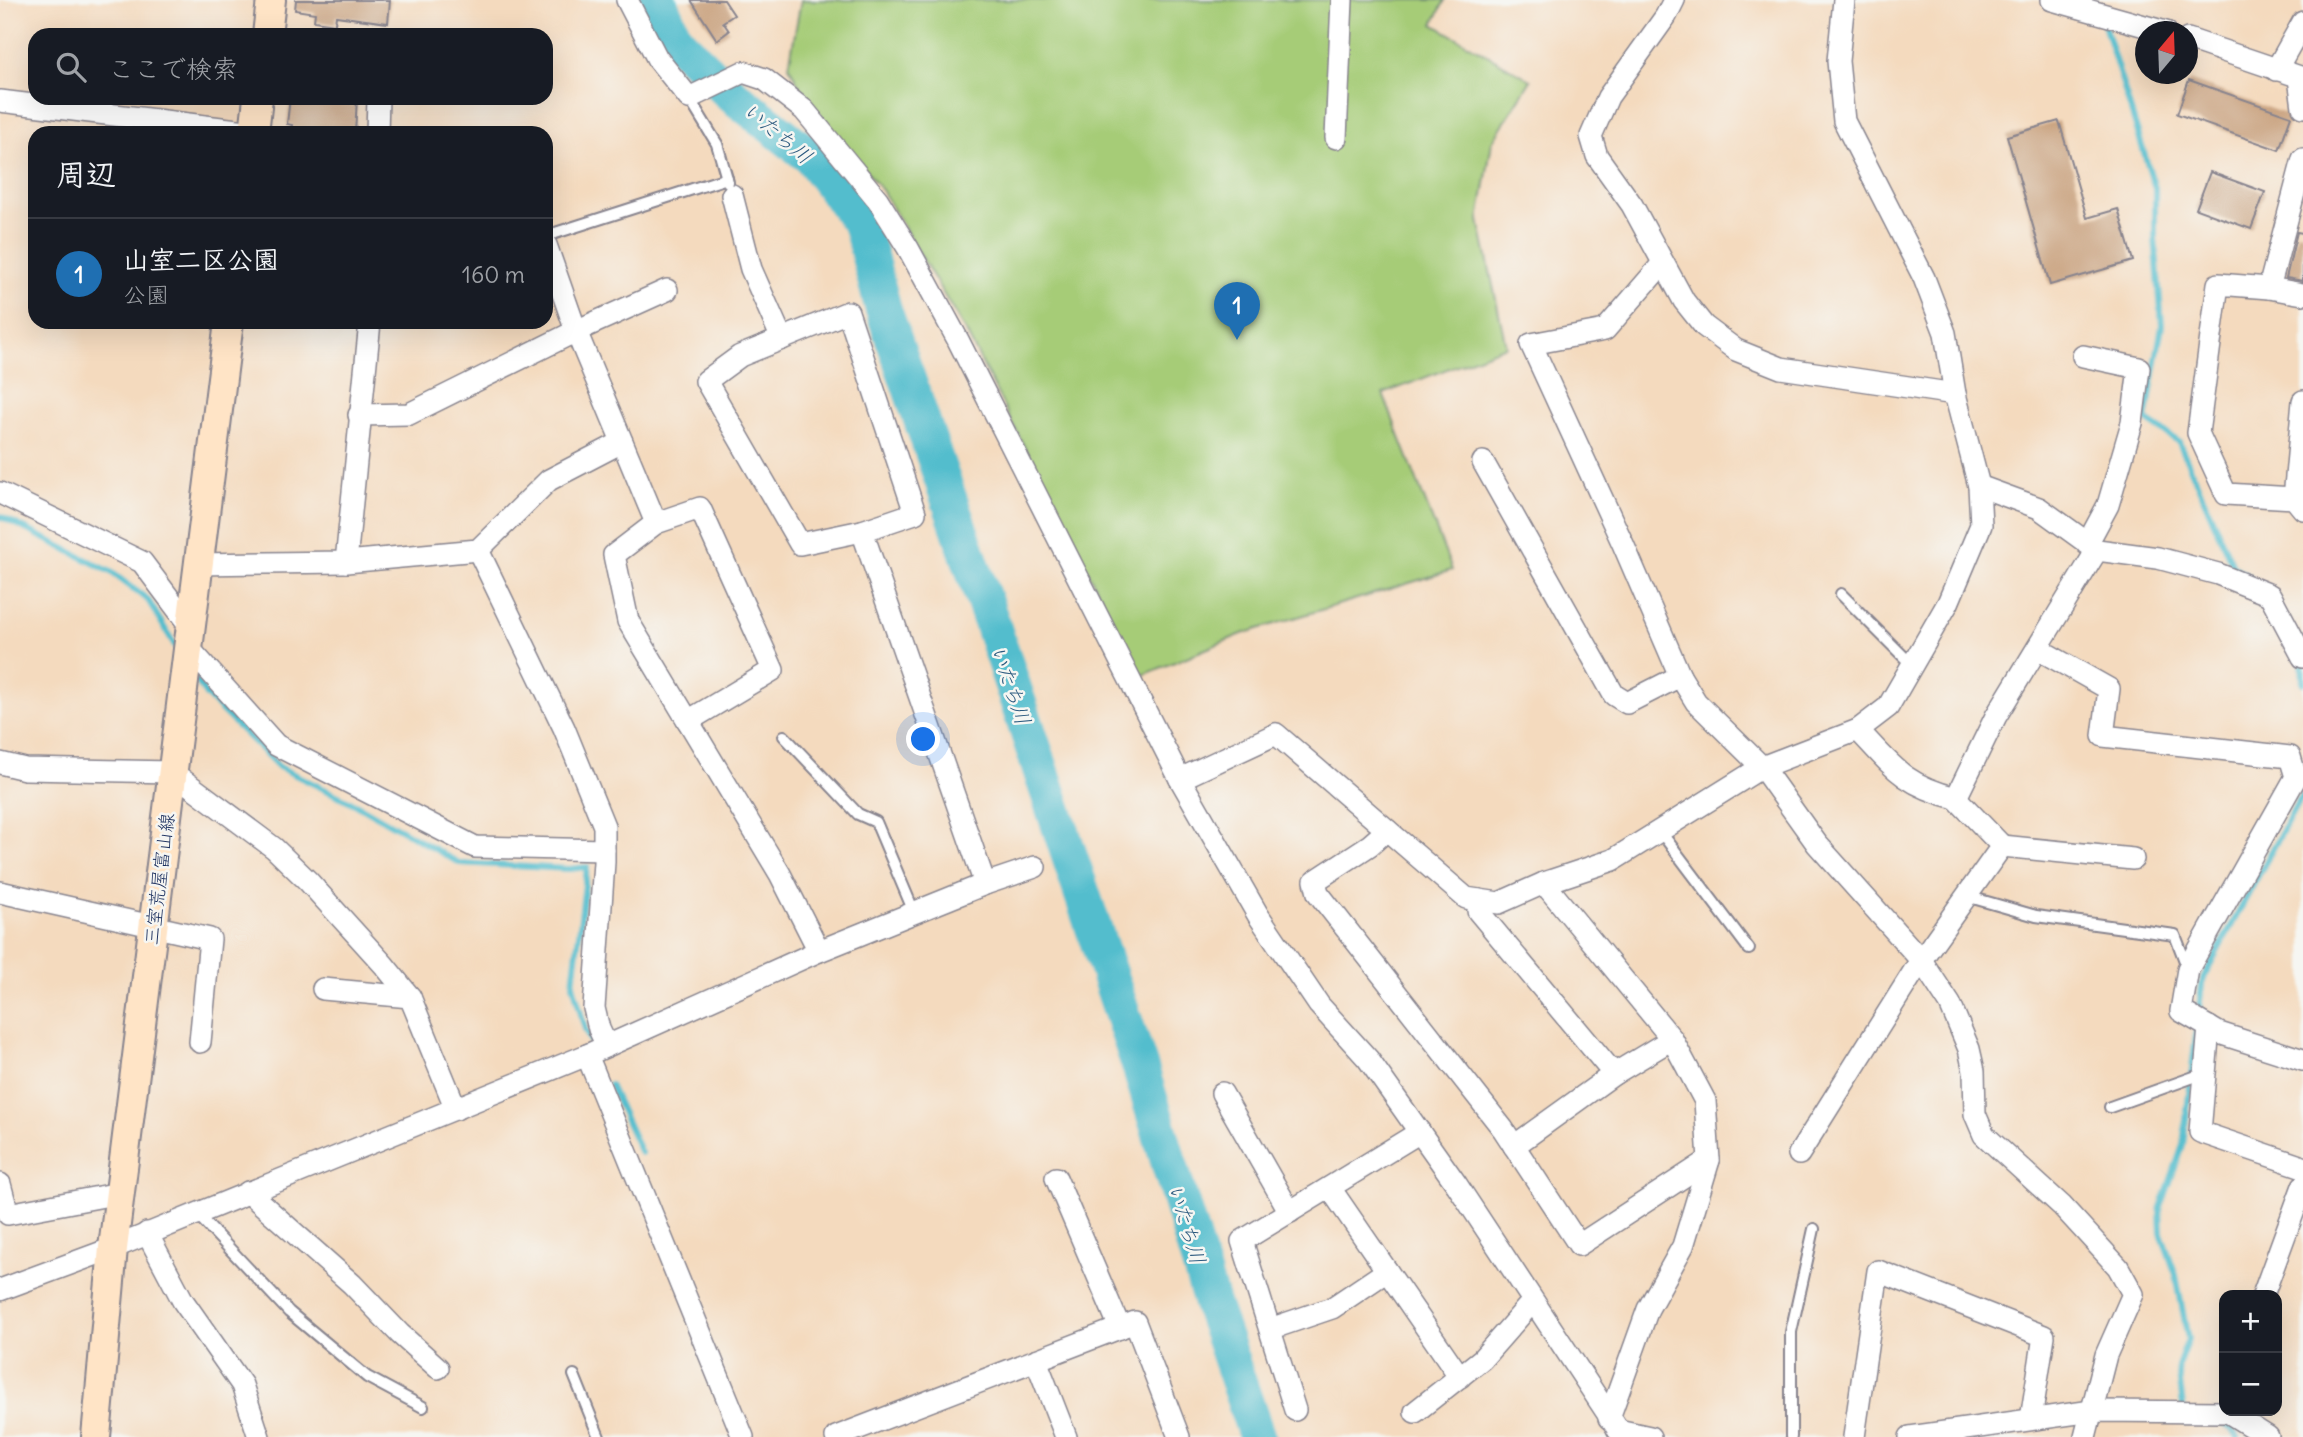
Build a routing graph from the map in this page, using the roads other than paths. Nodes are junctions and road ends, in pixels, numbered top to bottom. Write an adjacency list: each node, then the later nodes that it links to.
1 (271, 0): 9 (main road)
2 (627, 0): 13 (street)
3 (1342, 0): 23 (street)
4 (1674, 0): 27 (street)
5 (1844, 0): 37 (street)
6 (2065, 2): 8 (street)
7 (2303, 22): 11 (street)
8 (2135, 23)
9 (268, 28)
10 (2198, 43): 11 (street)
11 (2276, 70): 12 (street)
12 (2301, 78): 19 (street)
13 (689, 98): 25 (lane); 63 (street)
14 (0, 101): 15 (street)
15 (28, 104)
16 (33, 105): 20 (street)
17 (257, 105): 21 (main road)
18 (378, 105): 22 (street)
19 (2303, 107)
20 (205, 126)
21 (255, 126)
22 (377, 126)
23 (1336, 138)
24 (2303, 159): 29 (street)
25 (729, 187): 26 (lane); 35 (street)
26 (553, 234)
27 (1662, 262): 37 (street); 56 (street)
28 (553, 265): 34 (street)
29 (2269, 288): 31 (street); 44 (street)
30 (667, 290): 34 (street)
31 (2303, 294)
32 (228, 329): 50 (main road, 三室荒屋富山線)
33 (369, 329): 39 (street)
34 (576, 331): 39 (street); 40 (street)
35 (782, 339): 46 (street); 46 (street)
36 (2083, 356): 47 (street)
37 (1955, 394): 42 (street)
38 (2303, 401): 44 (street)
39 (359, 415): 49 (street)
40 (622, 442): 45 (street); 48 (street)
41 (1483, 462): 56 (street)
42 (1979, 486): 47 (street); 55 (street)
43 (0, 493): 52 (street)
44 (2298, 504)
45 (656, 523): 57 (street); 57 (street)
46 (862, 531): 72 (street)
47 (2092, 547): 53 (street); 54 (street)
48 (478, 550): 49 (street); 68 (street)
49 (346, 562): 50 (street)
50 (197, 564): 52 (main road, 三室荒屋富山線)
51 (1842, 594): 55 (lane)
52 (189, 636): 62 (main road, 三室荒屋富山線); 68 (street)
53 (2038, 649): 64 (street); 81 (street)
54 (2303, 657)
55 (1912, 666): 58 (street)
56 (1680, 676): 61 (street)
57 (688, 721): 79 (street)
58 (1858, 730): 61 (street); 64 (street)
59 (785, 736): 76 (lane)
60 (0, 763): 62 (street)
61 (1762, 767): 66 (street); 80 (street)
62 (172, 772): 77 (main road, 三室荒屋富山線); 83 (street)
63 (1180, 779): 65 (street); 95 (street)
64 (1956, 798): 67 (street)
65 (1387, 830): 75 (street); 96 (street)
66 (1660, 831): 71 (street); 78 (lane)
67 (2002, 846): 69 (street); 74 (street)
68 (604, 850): 87 (street)
69 (2133, 859)
70 (1035, 866): 72 (street)
71 (1544, 883): 75 (street); 85 (street)
72 (985, 884): 76 (street)
73 (0, 892): 77 (street)
74 (1966, 897): 80 (street); 81 (lane)
75 (1479, 900): 91 (street)
76 (914, 912): 79 (street)
77 (154, 928): 86 (street); 105 (main road, 三室荒屋富山線)
78 (1749, 948)
79 (819, 951): 87 (street)
80 (1920, 960): 97 (street); 124 (street)
81 (2188, 968): 84 (street)
82 (323, 989): 83 (street)
83 (410, 997): 94 (street)
84 (2209, 1027): 89 (street); 90 (street)
85 (1672, 1040): 91 (street); 98 (street)
86 (200, 1042)
87 (607, 1046): 88 (street)
88 (587, 1055): 94 (street); 133 (street)
89 (2303, 1060)
90 (2205, 1073): 93 (lane); 99 (street)
91 (1614, 1074): 96 (street)
92 (1222, 1093): 106 (street)
93 (2110, 1107)
94 (456, 1109): 104 (street)
95 (1420, 1132): 103 (street); 115 (street)
96 (1514, 1146): 98 (street)
97 (1799, 1154)
98 (1709, 1160): 128 (street)
99 (2303, 1167)
100 (1056, 1178): 116 (street)
101 (0, 1184): 105 (street)
102 (2303, 1186): 108 (street)
103 (1330, 1188): 106 (street); 112 (street)
104 (248, 1192): 107 (street); 119 (street)
105 (120, 1193): 111 (main road, 三室荒屋富山線)
106 (1290, 1212): 117 (street)
107 (197, 1213): 110 (street); 122 (lane)
108 (2298, 1215): 114 (street)
109 (1814, 1229): 138 (lane)
110 (148, 1233): 111 (street); 131 (street)
111 (113, 1248): 113 (street); 130 (main road, 三室荒屋富山線)
112 (1387, 1271): 117 (street); 121 (street)
113 (0, 1290)
114 (2265, 1290)
115 (1532, 1302): 121 (street); 128 (street)
116 (1120, 1328): 118 (street); 136 (street)
117 (1270, 1329): 123 (street)
118 (1036, 1360): 134 (street); 135 (street)
119 (438, 1368)
120 (574, 1375): 132 (lane)
121 (1460, 1377): 125 (street)
122 (423, 1407)
123 (1295, 1410)
124 (2092, 1411): 127 (street); 129 (street); 141 (street)
125 (1415, 1412)
126 (2262, 1416): 129 (street)
127 (2031, 1419): 139 (street); 140 (street)
128 (1617, 1428): 137 (street)
129 (2267, 1436)
130 (96, 1437)
131 (259, 1437)
132 (599, 1437)
133 (743, 1437)
134 (836, 1437)
135 (1066, 1437)
136 (1179, 1437)
137 (1650, 1437)
138 (1791, 1437)
139 (1854, 1437)
140 (1910, 1437)
141 (2085, 1437)

